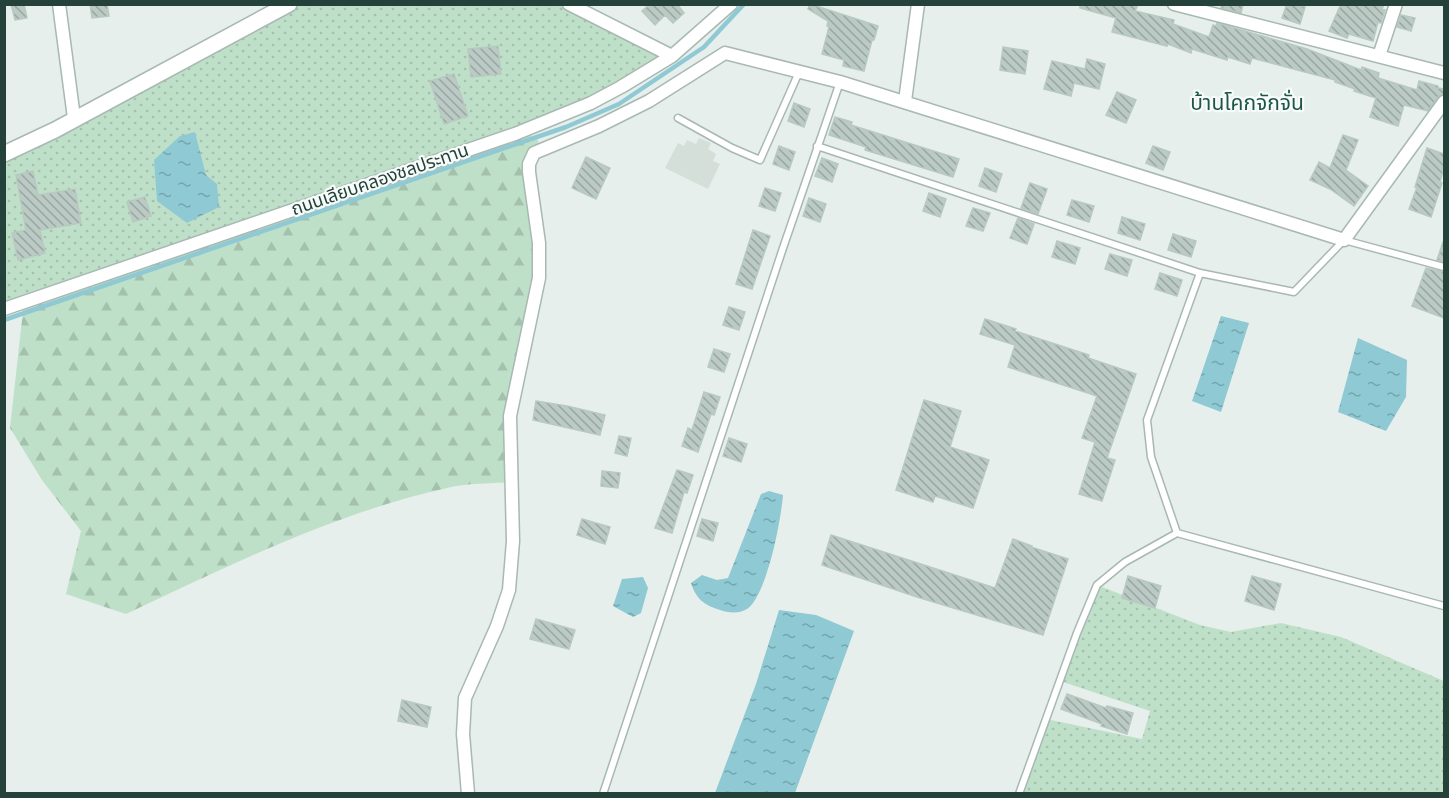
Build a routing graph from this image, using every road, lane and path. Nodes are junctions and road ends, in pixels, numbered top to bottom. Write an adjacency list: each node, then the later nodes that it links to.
1 (59, 4): 15 (street)
2 (289, 4): 15 (street)
3 (570, 4): 8 (street)
4 (731, 4): 8 (street, ถนนเลียบคลองชลประทาน)
5 (918, 4): 13 (street)
6 (1396, 4): 9 (street)
7 (1180, 5): 9 (street)
8 (672, 56): 22 (street, ถนนเลียบคลองชลประทาน)
9 (1379, 56): 11 (street)
10 (799, 71): 12 (street); 16 (lane); 25 (street)
11 (1444, 74)
12 (840, 82): 13 (street); 17 (lane)
13 (905, 101): 19 (street)
14 (1444, 102): 19 (street)
15 (74, 118): 18 (street)
16 (678, 118)
17 (818, 146): 21 (lane); 26 (lane)
18 (4, 154)
19 (1344, 240): 20 (lane); 21 (lane)
20 (1444, 267)
21 (1200, 273): 23 (lane)
22 (4, 309)
23 (1177, 533): 24 (lane); 27 (lane)
24 (1444, 606)
25 (468, 794)
26 (603, 794)
27 (1019, 794)

